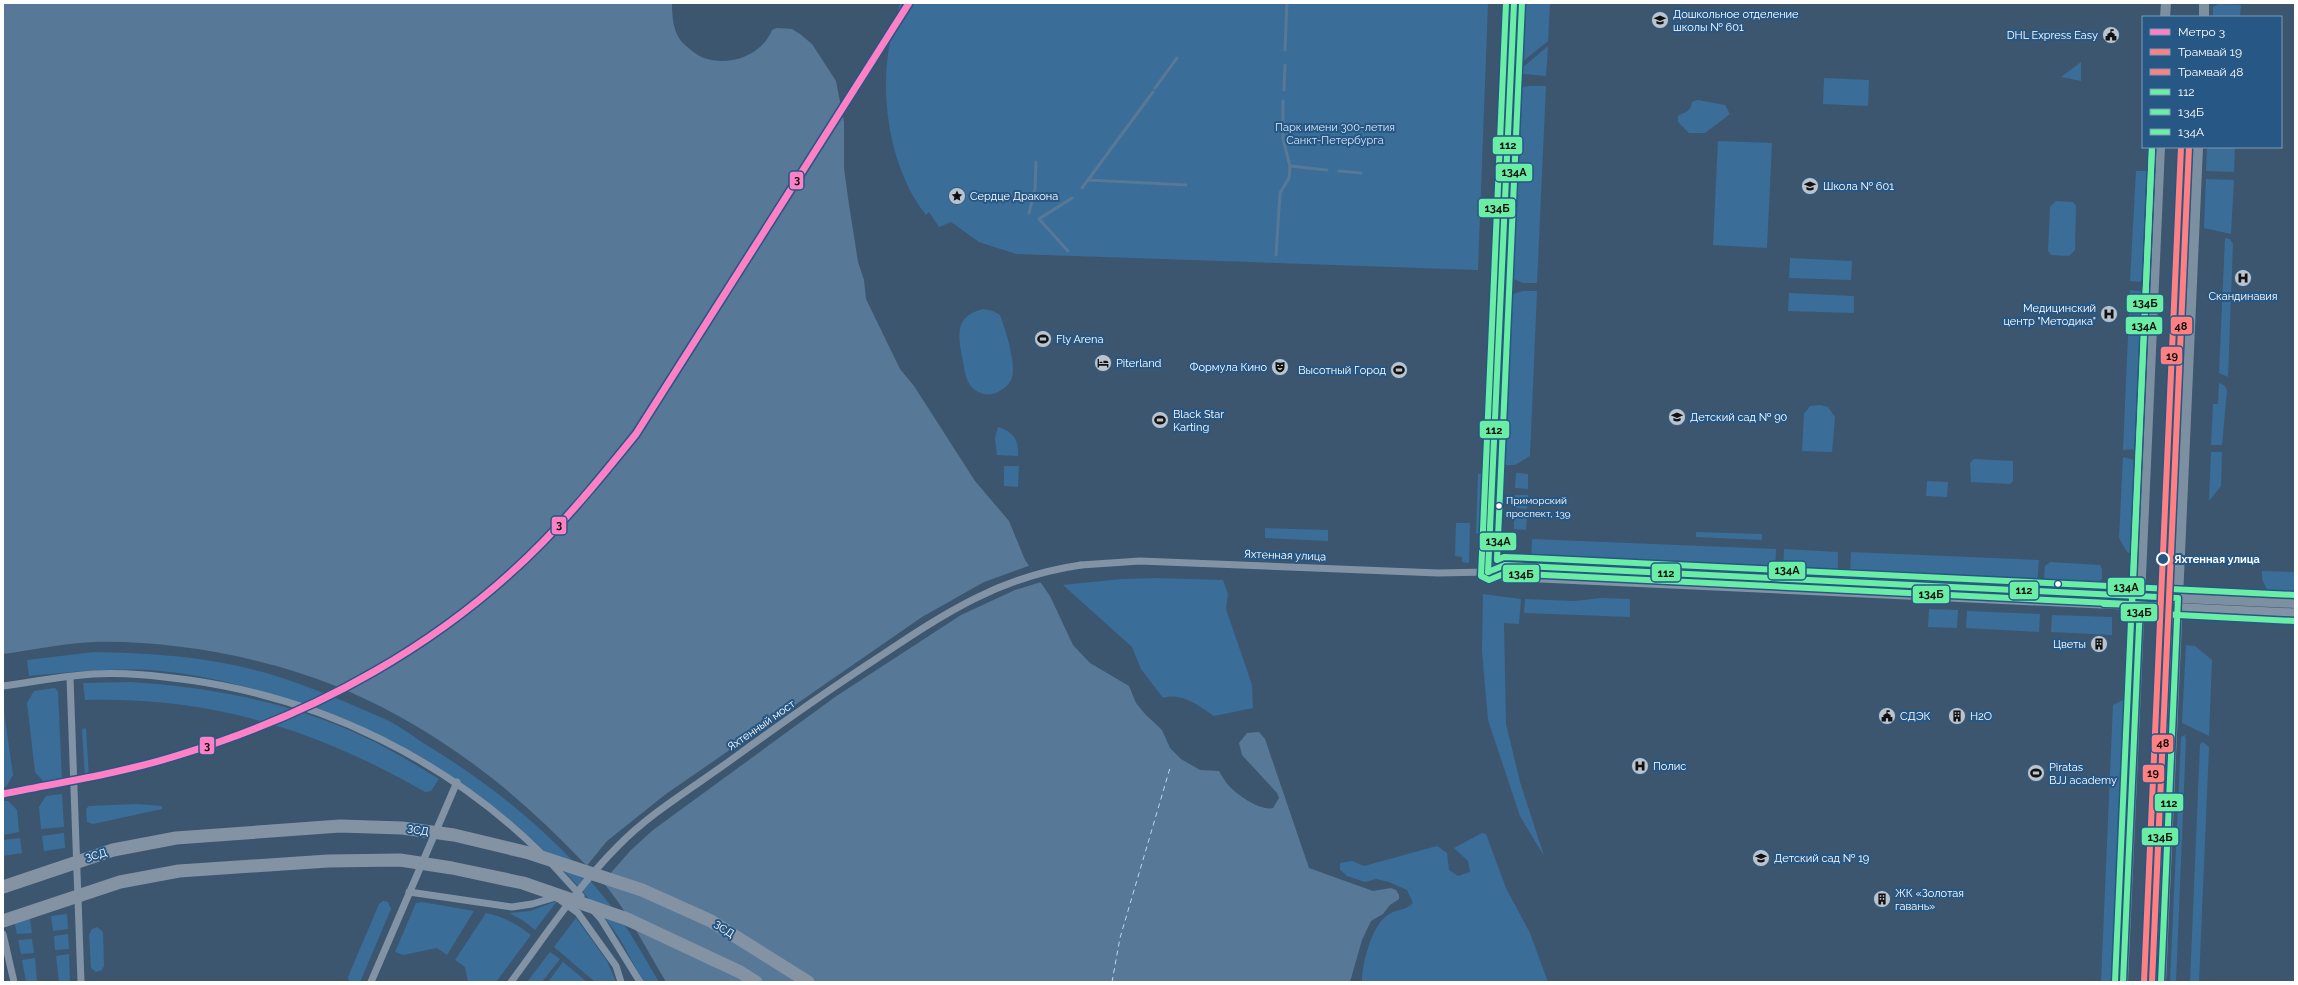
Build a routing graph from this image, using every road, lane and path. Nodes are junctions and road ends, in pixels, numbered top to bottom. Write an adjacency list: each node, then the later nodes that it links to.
1 (1514, 3): 9 (street)
2 (2166, 3): 4 (main road)
3 (2204, 3): 5 (main road)
4 (2165, 16)
5 (2204, 16)
6 (2160, 148): 10 (main road)
7 (2198, 148): 11 (main road)
8 (1082, 565): 9 (street, Яхтенная улица); 25 (street, Яхтенный мост, bridge)
9 (1488, 572): 10 (street, Яхтенная улица)
10 (2140, 601): 11 (main road, Яхтенная улица); 30 (main road)
11 (2178, 602): 12 (main road, Яхтенная улица); 13 (street, Яхтенная улица); 31 (main road)
12 (2295, 603)
13 (2295, 612)
14 (70, 678): 15 (street); 16 (street); 23 (street)
15 (3, 686)
16 (457, 782): 18 (street); 27 (street)
17 (3, 887): 29 (highway, ЗСД, bridge)
18 (410, 892): 24 (street); 26 (street)
19 (3, 921): 28 (highway, bridge)
20 (3, 934): 21 (street)
21 (4, 945): 22 (street)
22 (14, 982)
23 (81, 982)
24 (371, 982)
25 (511, 982)
26 (621, 982)
27 (640, 982)
28 (756, 982)
29 (808, 982)
30 (2123, 982)
31 (2162, 982)

